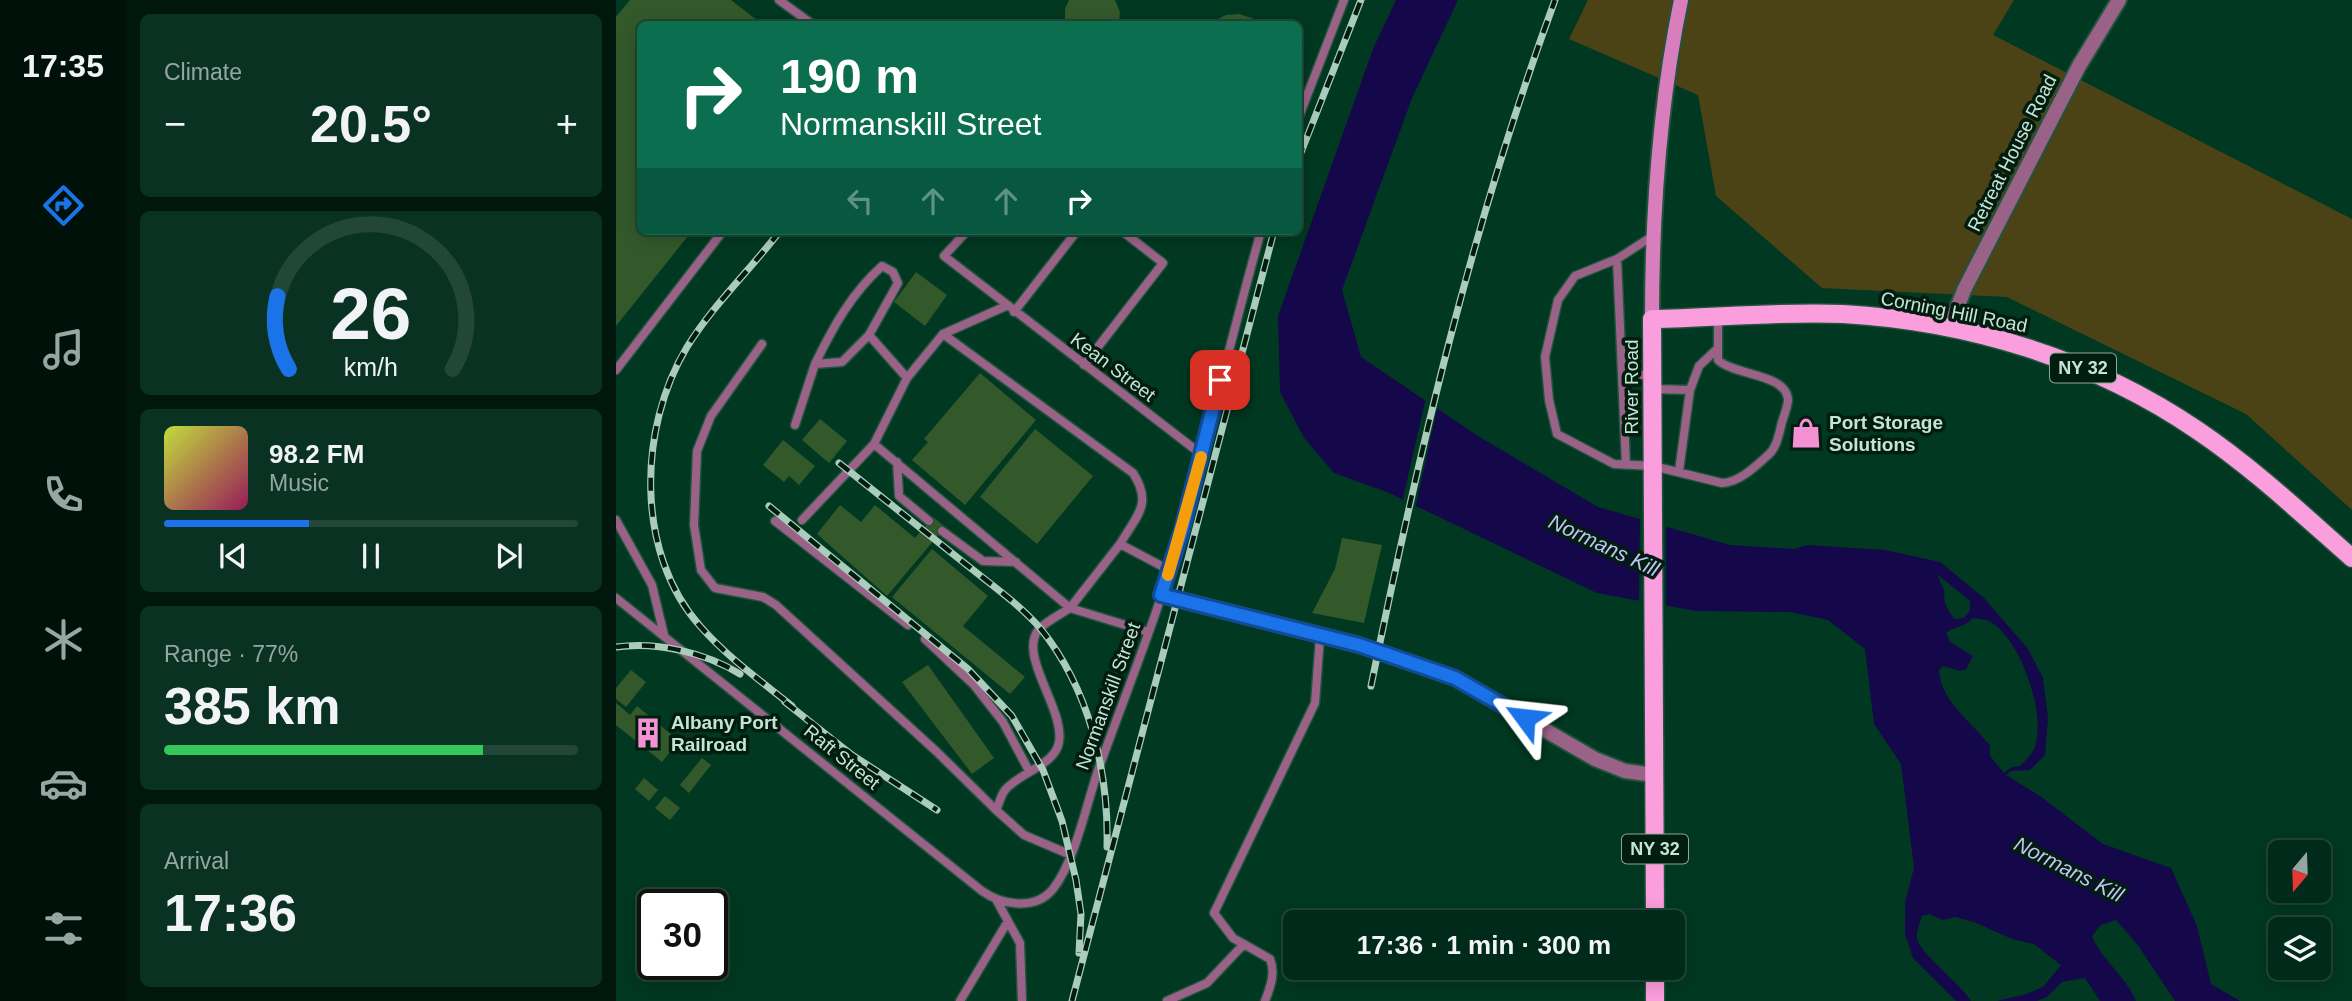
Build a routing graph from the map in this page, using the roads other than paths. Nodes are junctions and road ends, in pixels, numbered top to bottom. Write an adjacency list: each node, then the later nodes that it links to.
1 (779, 0): 5 (lane)
2 (1344, 0): 6 (lane)
3 (1681, 0): 12 (main road, River Road)
4 (2119, 0): 18 (street, Retreat House Road)
5 (808, 21)
6 (1302, 110)
7 (720, 235): 25 (lane)
8 (963, 235): 14 (lane, Kean Street)
9 (1074, 235): 15 (lane)
10 (1127, 235): 24 (lane)
11 (1260, 235): 32 (lane, Normanskill Street)
12 (1651, 237): 13 (lane); 17 (main road, River Road)
13 (1617, 259): 26 (lane); 34 (lane)
14 (1006, 306): 15 (lane, Kean Street); 19 (lane)
15 (1014, 312): 24 (lane, Kean Street)
16 (1718, 316): 17 (main road, Corning Hill Road / NY 32); 18 (main road, Corning Hill Road / NY 32); 22 (lane)
17 (1651, 318): 28 (main road, River Road / NY 32)
18 (1949, 329): 43 (main road, Corning Hill Road / NY 32)
19 (943, 334): 27 (lane); 42 (lane)
20 (869, 335): 23 (lane); 23 (lane); 27 (lane)
21 (762, 344): 56 (lane)
22 (1717, 349): 29 (lane); 36 (lane)
23 (815, 364): 30 (lane)
24 (1084, 365): 32 (lane, Kean Street)
25 (616, 370)
26 (1622, 375): 28 (lane); 34 (lane)
27 (906, 378): 31 (lane)
28 (1652, 382): 29 (lane); 35 (main road, River Road / NY 32)
29 (1690, 390): 36 (lane)
30 (795, 425)
31 (874, 444): 33 (lane); 38 (lane)
32 (1201, 454): 45 (lane, Normanskill Street)
33 (897, 462): 40 (lane); 44 (lane)
34 (1626, 465): 35 (lane)
35 (1653, 466): 36 (lane); 55 (main road, River Road / NY 32)
36 (1679, 471)
37 (616, 520): 51 (lane)
38 (802, 520)
39 (775, 521): 49 (lane)
40 (929, 521)
41 (942, 531): 44 (lane)
42 (1120, 544): 45 (lane); 48 (lane)
43 (2352, 558)
44 (1016, 562): 48 (lane)
45 (1170, 570): 46 (lane, Normanskill Street)
46 (1161, 595): 50 (lane, Normanskill Street); 52 (street)
47 (616, 598): 51 (lane, Raft Street)
48 (1070, 608): 50 (lane); 54 (lane)
49 (908, 625)
50 (1148, 632): 57 (lane, Normanskill Street)
51 (664, 635): 58 (lane, Raft Street)
52 (1320, 636): 55 (street); 61 (lane)
53 (925, 639): 54 (lane)
54 (1029, 771): 56 (lane)
55 (1654, 775): 59 (main road, NY 32)
56 (996, 810): 57 (lane)
57 (1071, 855): 58 (lane, Normanskill Street)
58 (997, 901): 60 (lane)
59 (1655, 910)
60 (1008, 921): 63 (lane); 64 (lane)
61 (1244, 944): 65 (lane); 66 (lane)
62 (1655, 980): 67 (main road)
63 (960, 1001)
64 (1022, 1001)
65 (1167, 1001)
66 (1265, 1001)
67 (1655, 1001)

